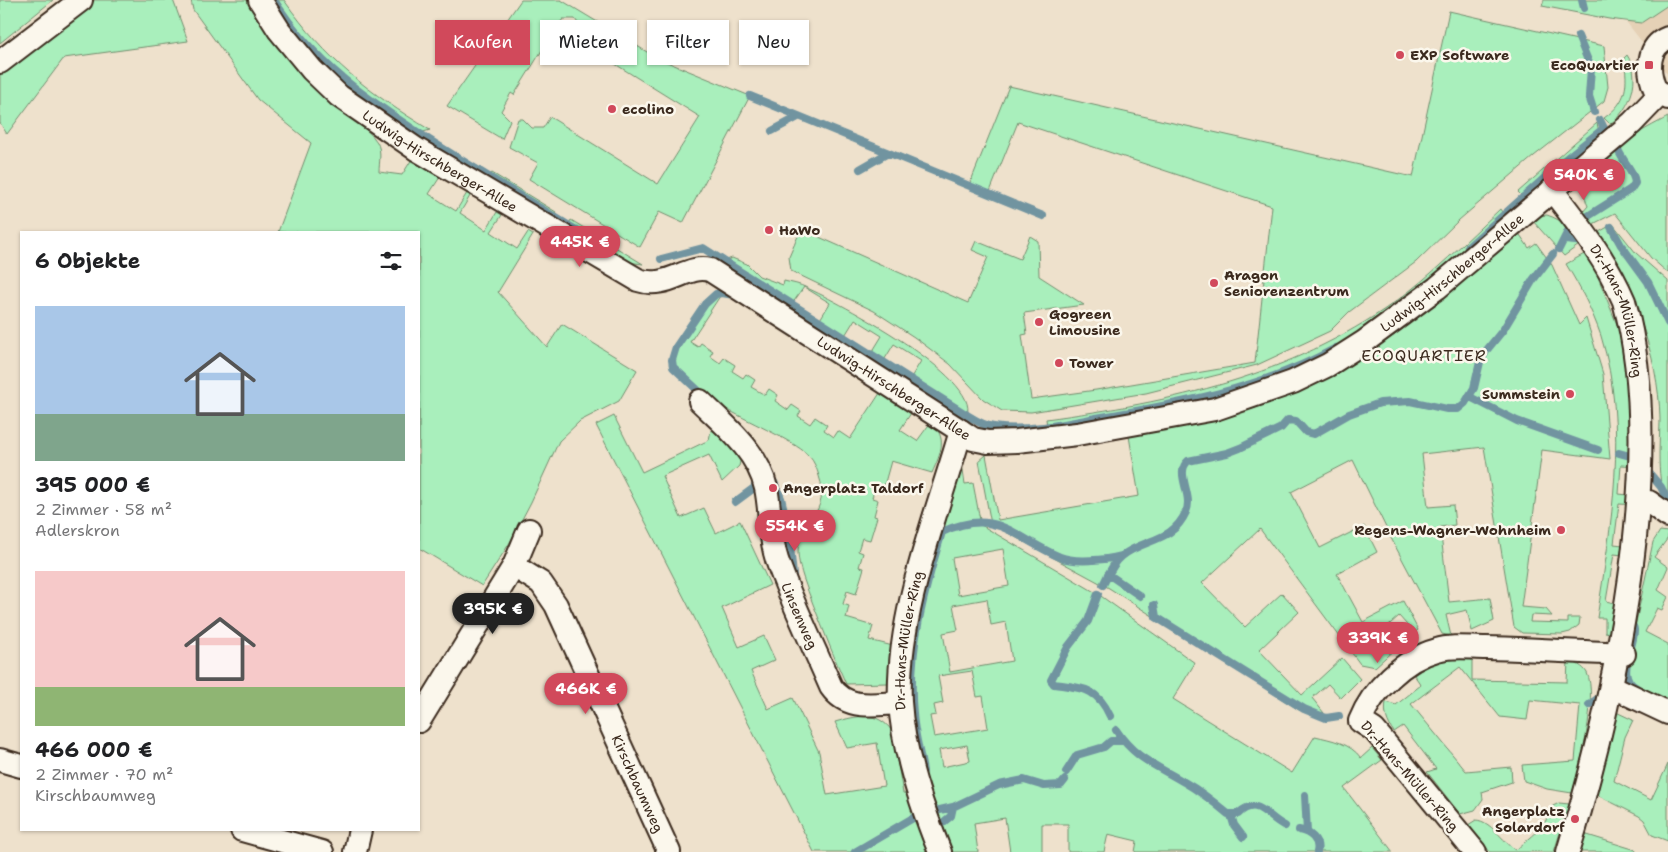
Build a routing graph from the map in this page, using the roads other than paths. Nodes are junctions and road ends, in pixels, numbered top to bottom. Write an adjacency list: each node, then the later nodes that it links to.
1 (81, 0): 4 (street)
2 (260, 0): 8 (street, Ludwig-Hirschberger-Allee)
3 (1668, 38): 5 (street, Ludwig-Hirschberger-Allee)
4 (0, 62)
5 (1664, 96): 6 (street, Ludwig-Hirschberger-Allee)
6 (1552, 190): 8 (street, Ludwig-Hirschberger-Allee); 9 (street, Dr.-Hans-Müller-Ring)
7 (700, 402): 15 (street, Linsenweg)
8 (961, 431): 15 (street, Dr.-Hans-Müller-Ring)
9 (1649, 502): 10 (street); 13 (street, Dr.-Hans-Müller-Ring)
10 (1668, 516)
11 (529, 530): 12 (street)
12 (514, 566): 17 (street); 24 (street, Kirschbaumweg)
13 (1624, 654): 14 (street, Dr.-Hans-Müller-Ring); 26 (street, Dr.-Hans-Müller-Ring)
14 (1617, 689): 16 (street); 27 (street, Dr.-Hans-Müller-Ring)
15 (900, 703): 25 (street, Dr.-Hans-Müller-Ring)
16 (1668, 713)
17 (420, 719)
18 (0, 760): 19 (street)
19 (20, 766)
20 (246, 831): 22 (street)
21 (360, 831): 23 (street)
22 (322, 852)
23 (355, 852)
24 (669, 852)
25 (940, 852)
26 (1475, 852)
27 (1568, 852)

